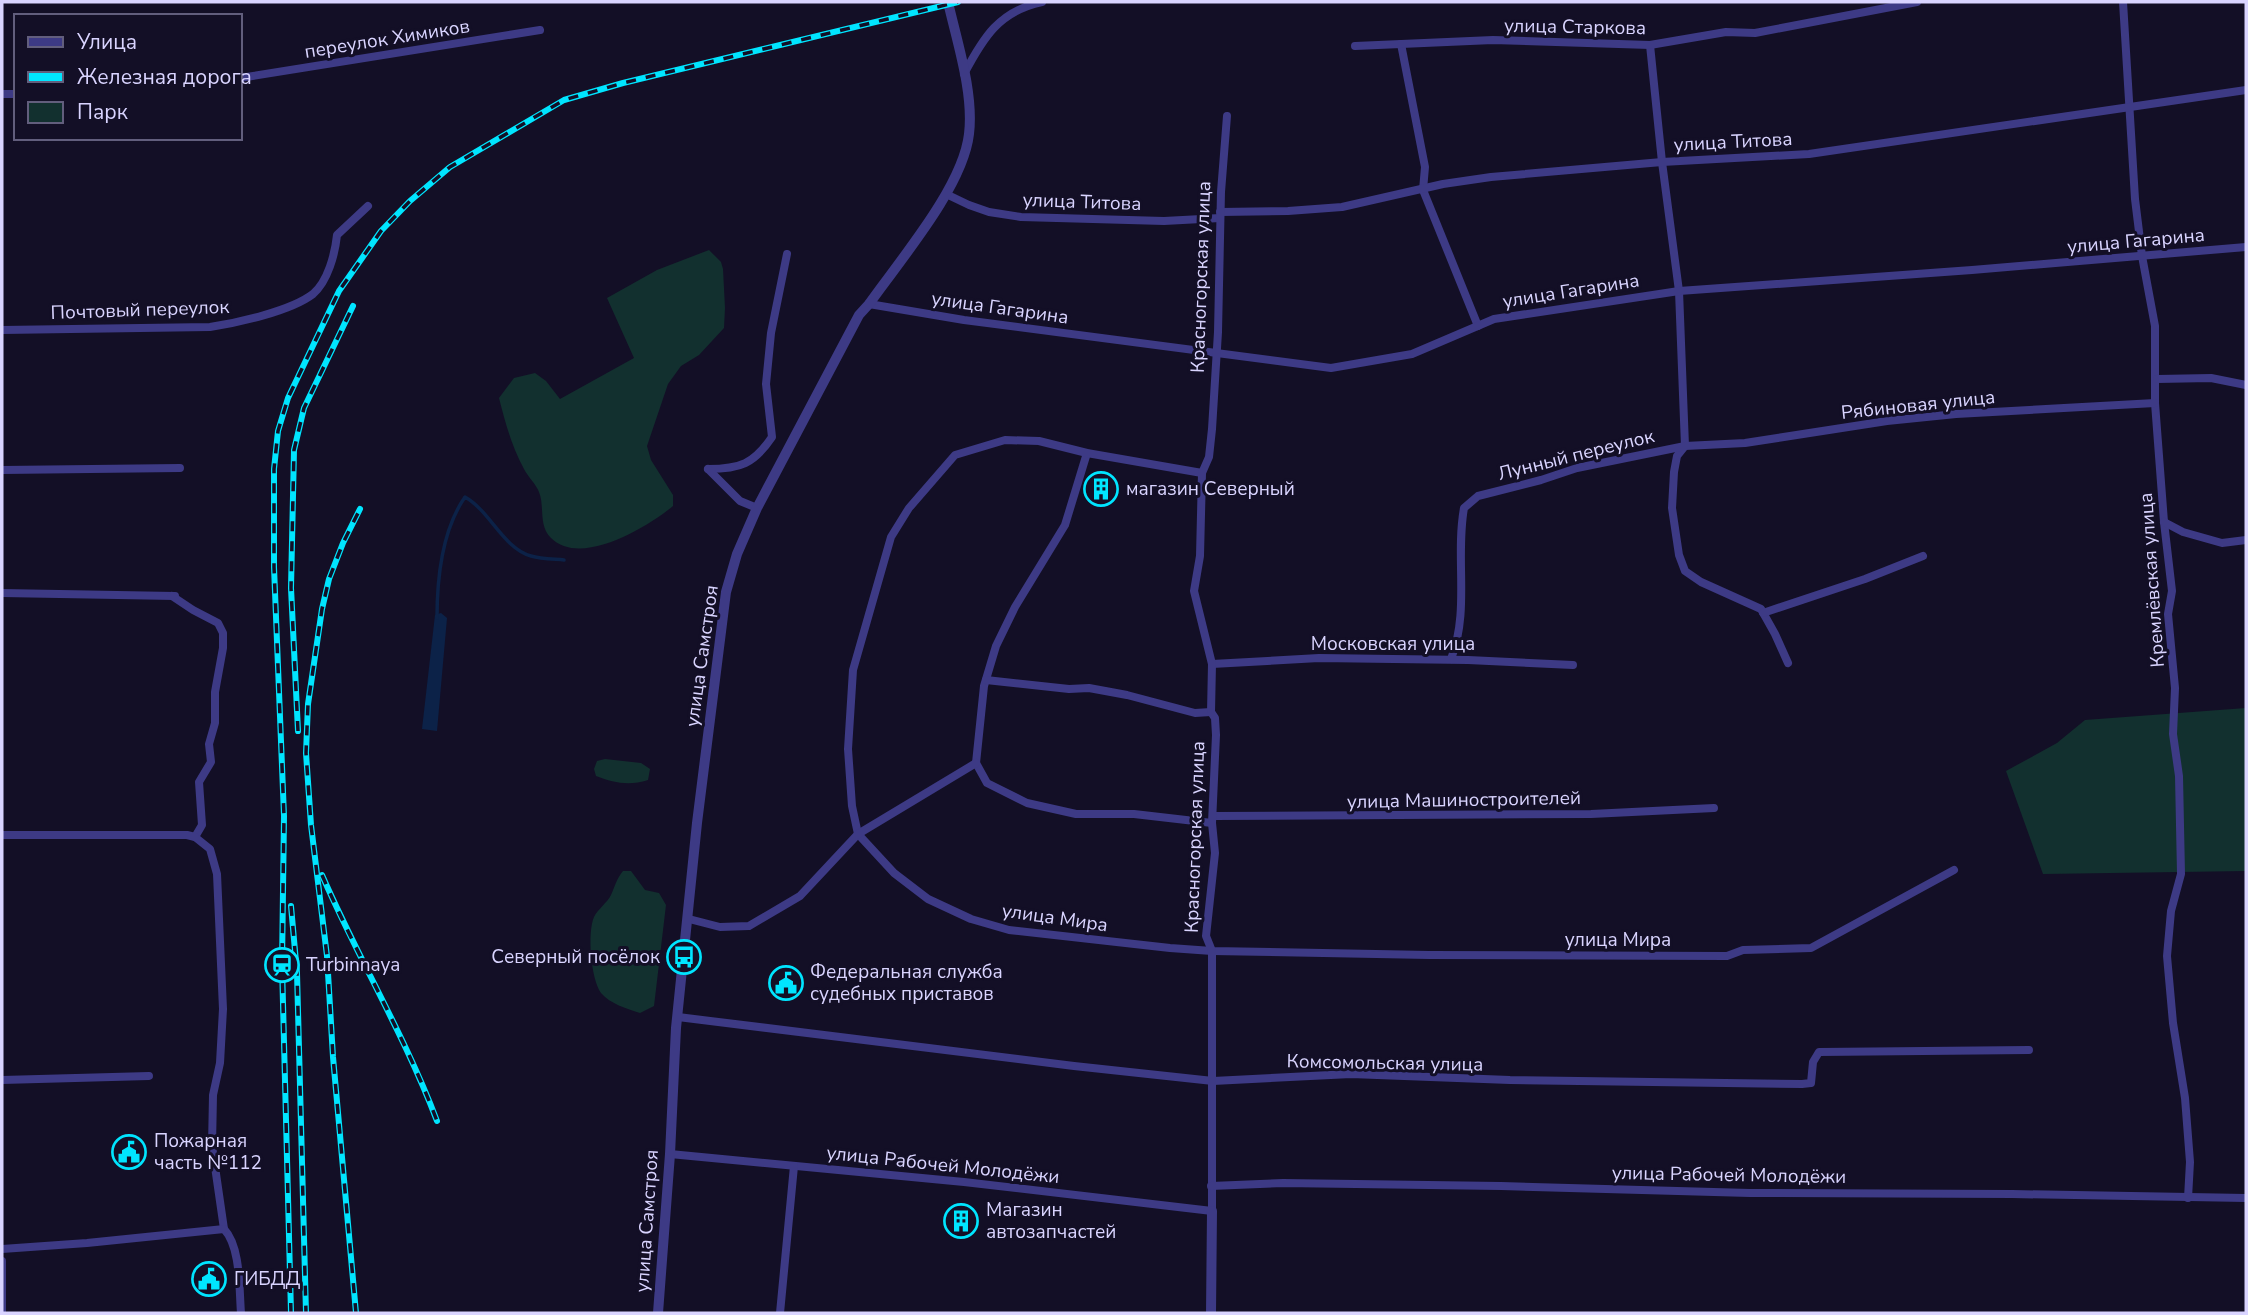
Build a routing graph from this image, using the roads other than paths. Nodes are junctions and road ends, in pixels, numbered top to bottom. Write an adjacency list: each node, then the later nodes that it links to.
1 (948, 2): 9 (street, улица Самстроя)
2 (1042, 2): 9 (street)
3 (1917, 2): 7 (street, улица Старкова)
4 (2123, 2): 12 (street, Кремлёвская улица)
5 (540, 30): 10 (street, переулок Химиков)
6 (1401, 44): 7 (street, улица Старкова); 8 (street, улица Старкова); 15 (street)
7 (1650, 45): 14 (street)
8 (1355, 46)
9 (964, 74): 16 (street, улица Самстроя)
10 (242, 78)
11 (2246, 90): 12 (street, улица Титова)
12 (2128, 107): 14 (street, улица Титова); 21 (street, Кремлёвская улица)
13 (1227, 116): 18 (street, Красногорская улица)
14 (1661, 162): 15 (street, улица Титова); 22 (street)
15 (1423, 190): 18 (street, улица Титова); 24 (street)
16 (947, 194): 18 (street, улица Титова); 23 (street, улица Самстроя)
17 (368, 206): 25 (street, Почтовый переулок)
18 (1220, 215): 26 (street, Красногорская улица)
19 (2246, 247): 21 (street, улица Гагарина)
20 (787, 254): 35 (street)
21 (2142, 256): 22 (street, улица Гагарина); 27 (street, Кремлёвская улица)
22 (1679, 291): 24 (street, улица Гагарина); 30 (street)
23 (869, 304): 26 (street, улица Гагарина); 35 (street, улица Самстроя)
24 (1478, 326): 26 (street, улица Гагарина)
25 (2, 330)
26 (1217, 355): 34 (street, Красногорская улица)
27 (2157, 379): 28 (street); 29 (street, Кремлёвская улица)
28 (2246, 385)
29 (2155, 403): 30 (street, Рябиновая улица); 36 (street, Кремлёвская улица)
30 (1685, 446): 40 (street); 41 (street, Лунный переулок)
31 (1087, 453): 34 (street); 45 (street); 50 (street)
32 (180, 468): 33 (street)
33 (2, 470)
34 (1202, 473): 43 (street, Красногорская улица)
35 (757, 508): 54 (street, улица Самстроя)
36 (2164, 522): 37 (street); 64 (street, Кремлёвская улица)
37 (2246, 540)
38 (1923, 556): 40 (street)
39 (2, 593): 52 (street)
40 (1763, 613): 42 (street)
41 (1451, 659): 43 (street, Московская улица); 44 (street, Московская улица)
42 (1787, 663)
43 (1212, 664): 46 (street, Красногорская улица)
44 (1573, 665)
45 (986, 680): 46 (street); 47 (street)
46 (1211, 712): 49 (street, Красногорская улица)
47 (976, 764): 49 (street, улица Машиностроителей); 50 (street)
48 (1714, 808): 49 (street, улица Машиностроителей)
49 (1213, 820): 55 (street, Красногорская улица)
50 (858, 834): 54 (street); 55 (street, улица Мира)
51 (2, 835): 52 (street)
52 (195, 837): 67 (street)
53 (1954, 870): 55 (street, улица Мира)
54 (689, 919): 56 (street, улица Самстроя)
55 (1212, 951): 60 (street, Красногорская улица)
56 (678, 1017): 60 (street, Комсомольская улица); 61 (street, улица Самстроя)
57 (2029, 1050): 60 (street, Комсомольская улица)
58 (149, 1076): 59 (street)
59 (2, 1080)
60 (1213, 1081): 63 (street, Красногорская улица)
61 (670, 1154): 62 (street, улица Рабочей Молодёжи); 72 (street, улица Самстроя)
62 (794, 1166): 66 (street, улица Рабочей Молодёжи); 73 (street)
63 (1211, 1186): 64 (street, улица Рабочей Молодёжи); 66 (street, Красногорская улица)
64 (2188, 1198): 65 (street, улица Рабочей Молодёжи)
65 (2246, 1198)
66 (1212, 1211): 74 (street, Красногорская улица)
67 (224, 1229): 68 (street); 71 (street)
68 (2, 1249)
69 (2, 1261): 70 (street)
70 (2, 1313)
71 (241, 1313)
72 (658, 1313)
73 (780, 1313)
74 (1211, 1313)

